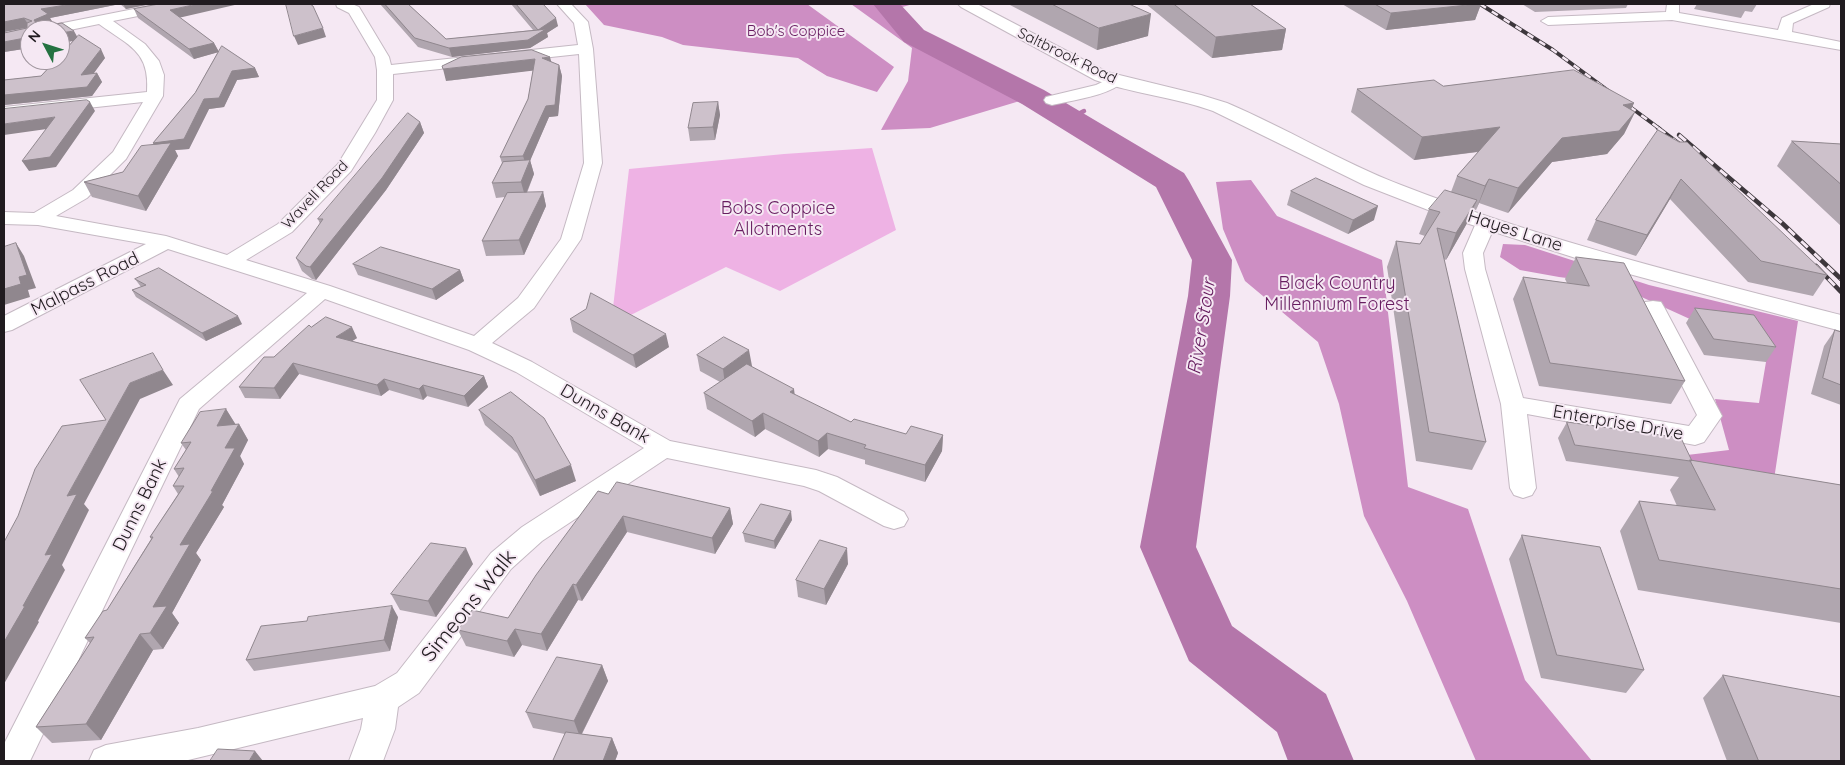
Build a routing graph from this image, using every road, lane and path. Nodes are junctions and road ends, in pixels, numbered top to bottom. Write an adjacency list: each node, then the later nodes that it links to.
1 (178, 4): 7 (street)
2 (342, 4): 13 (street, Wavell Road)
3 (564, 4): 12 (street)
4 (966, 4): 14 (street, Saltbrook Road)
5 (1824, 4): 10 (street)
6 (1673, 10): 8 (street); 10 (street)
7 (103, 20): 9 (street); 16 (street)
8 (1548, 21)
9 (70, 26)
10 (1784, 35): 11 (street)
11 (1841, 46)
12 (586, 49): 13 (street); 28 (street)
13 (386, 70): 23 (street, Wavell Road)
14 (1115, 81): 15 (street, Saltbrook Road); 17 (street)
15 (1173, 94): 21 (street, Hayes Lane)
16 (156, 96): 18 (street); 20 (street)
17 (1052, 100)
18 (6, 108)
19 (4, 218): 20 (street, Dunns Bank)
20 (38, 219): 22 (street, Dunns Bank)
21 (1486, 223): 26 (street, Hayes Lane); 29 (street)
22 (166, 242): 23 (street, Dunns Bank); 27 (street, Malpass Road)
23 (229, 262): 24 (street, Dunns Bank)
24 (322, 292): 28 (street, Dunns Bank); 35 (street, Dunns Bank)
25 (1653, 307): 29 (street, Enterprise Drive)
26 (1841, 323)
27 (4, 325)
28 (477, 346): 30 (street, Dunns Bank)
29 (1513, 404): 31 (street)
30 (663, 448): 32 (street, Dunns Bank); 33 (street, Simeons Walk)
31 (1523, 488)
32 (894, 519)
33 (383, 699): 34 (street); 37 (street)
34 (192, 752): 36 (street)
35 (13, 761)
36 (106, 761)
37 (366, 761)

